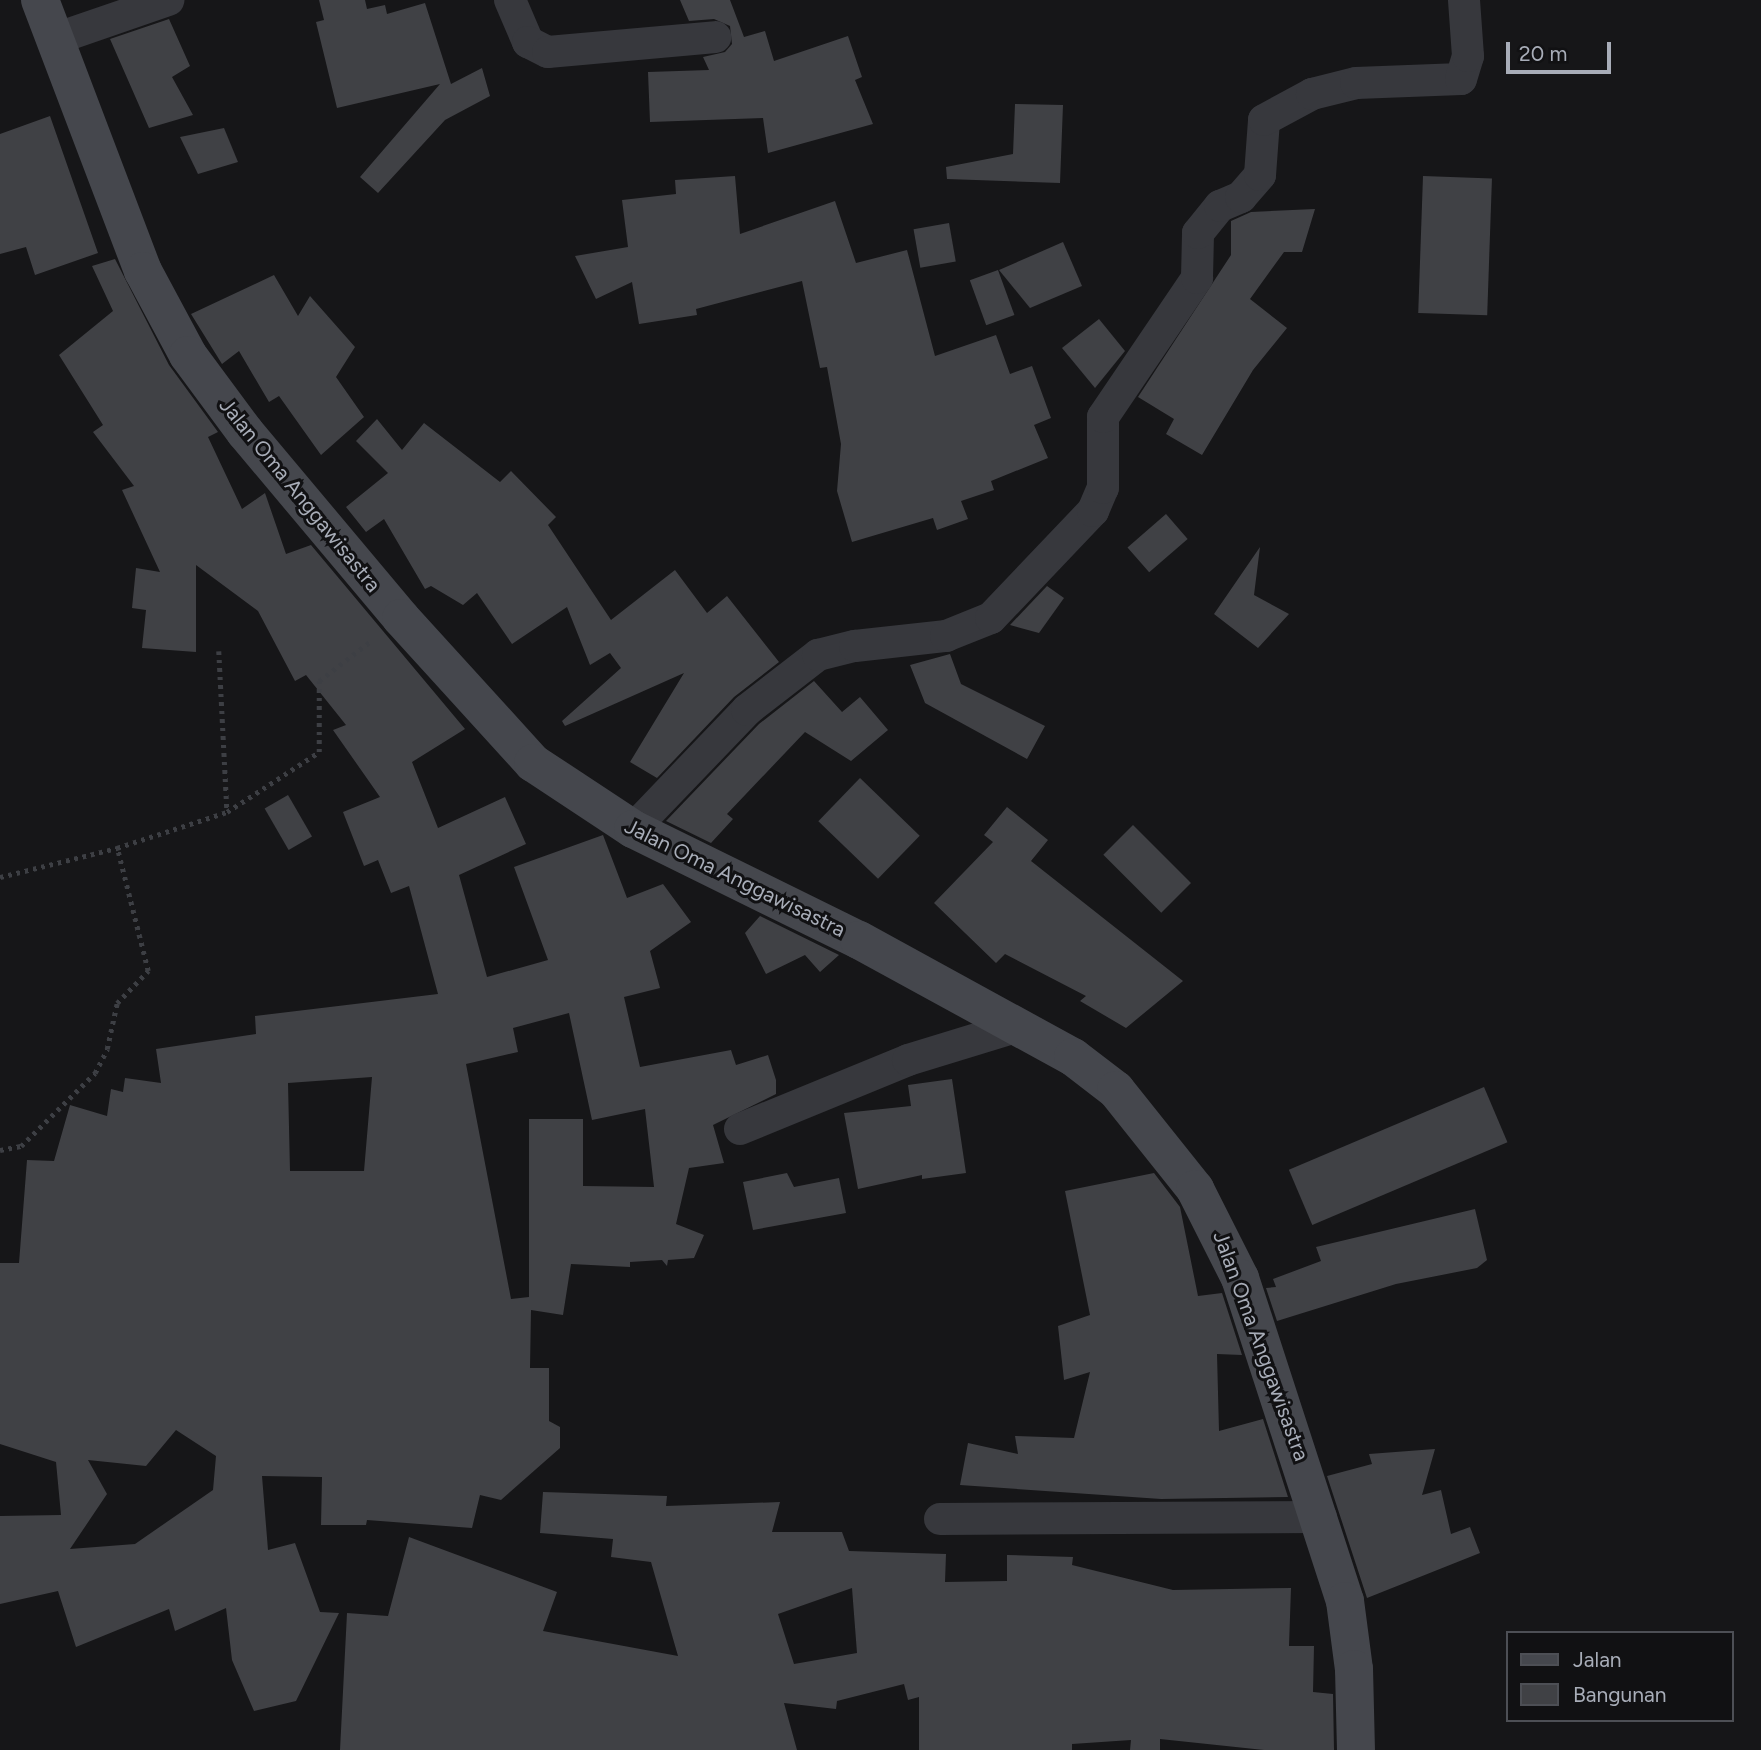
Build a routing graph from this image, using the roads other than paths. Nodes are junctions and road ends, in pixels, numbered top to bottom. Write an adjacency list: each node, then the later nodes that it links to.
1 (40, 0): 6 (main road, Jalan Oma Anggawisastra)
2 (168, 0): 6 (street)
3 (510, 0): 5 (street)
4 (1464, 0): 7 (street)
5 (715, 37)
6 (55, 39): 7 (main road, Jalan Oma Anggawisastra)
7 (633, 829): 8 (main road, Jalan Oma Anggawisastra)
8 (1019, 1026): 9 (street); 10 (main road, Jalan Oma Anggawisastra)
9 (740, 1129)
10 (1321, 1517): 11 (street); 12 (main road, Jalan Oma Anggawisastra)
11 (940, 1519)
12 (1356, 1750)

